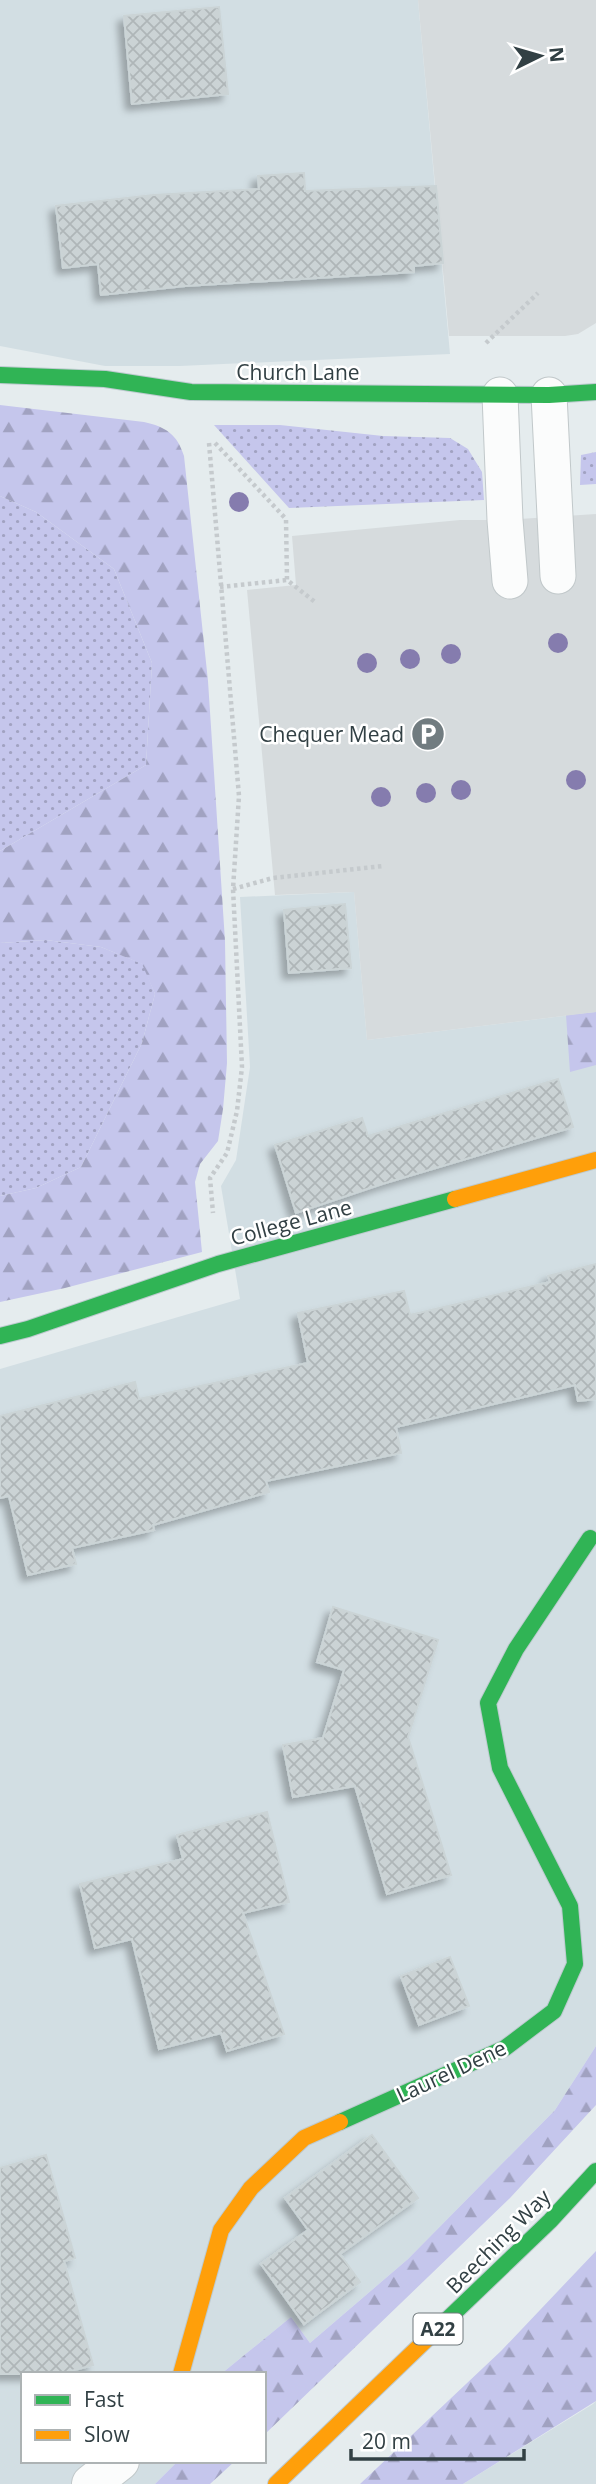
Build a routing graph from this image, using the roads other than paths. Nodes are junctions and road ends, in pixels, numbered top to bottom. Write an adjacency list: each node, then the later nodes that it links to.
1 (0, 375): 3 (main road, Church Lane)
2 (596, 392): 4 (main road, Church Lane)
3 (500, 395): 4 (main road, Church Lane); 6 (lane)
4 (549, 395): 5 (lane)
5 (558, 576)
6 (510, 581)
7 (596, 1160): 8 (main road, College Lane)
8 (0, 1336)
9 (590, 1538): 11 (main road, Laurel Dene)
10 (596, 2171): 14 (main road, Beeching Way / A22)
11 (182, 2372)
12 (117, 2463): 13 (street)
13 (91, 2484)
14 (276, 2484)

